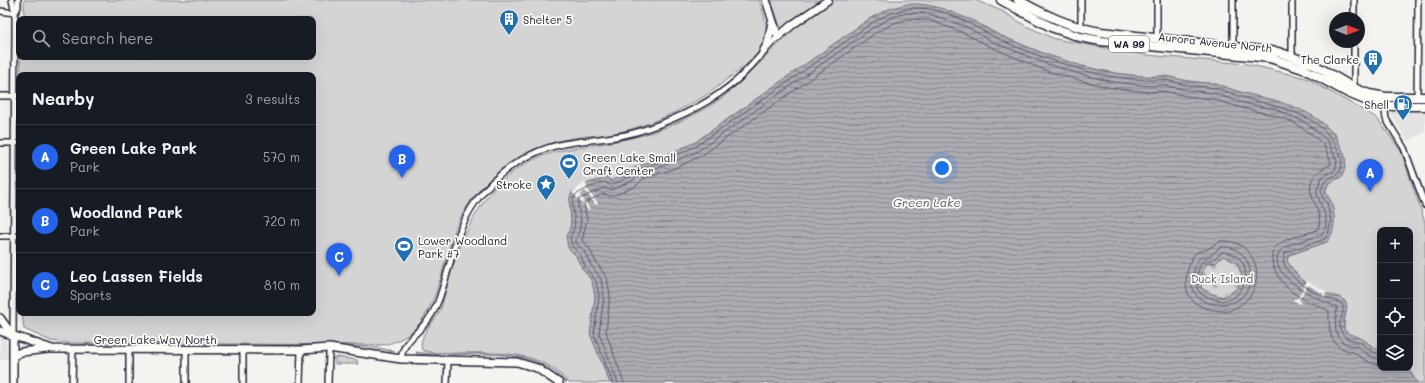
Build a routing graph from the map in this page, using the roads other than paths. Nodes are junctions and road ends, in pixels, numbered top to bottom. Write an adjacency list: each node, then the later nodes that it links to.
1 (12, 0): 15 (street)
2 (18, 0): 15 (street)
3 (766, 0): 16 (main road)
4 (828, 0): 18 (main road)
5 (1001, 0): 28 (highway, Aurora Avenue North / WA 99)
6 (1018, 0): 17 (highway, Aurora Avenue North / WA 99)
7 (1081, 0): 17 (street)
8 (1157, 0): 19 (street)
9 (1233, 0): 20 (street)
10 (1292, 0): 23 (street)
11 (1354, 0): 14 (street)
12 (1418, 0): 27 (street)
13 (0, 11): 15 (street)
14 (1354, 12)
15 (15, 13): 26 (street)
16 (773, 18): 18 (main road); 22 (main road)
17 (1081, 28): 19 (highway, Aurora Avenue North / WA 99)
18 (778, 37): 22 (street)
19 (1157, 38): 20 (highway, Aurora Avenue North / WA 99)
20 (1233, 46): 23 (highway, Aurora Avenue North / WA 99)
21 (1354, 48): 24 (street)
22 (763, 52): 48 (street)
23 (1292, 56): 24 (highway, Aurora Avenue North / WA 99)
24 (1354, 88): 27 (highway, Aurora Avenue North / WA 99)
25 (0, 96): 26 (street)
26 (16, 96): 31 (street)
27 (1421, 97)
28 (1388, 106): 29 (highway, Aurora Avenue North / WA 99); 32 (street)
29 (1425, 106)
30 (0, 142): 31 (street)
31 (16, 142): 34 (street)
32 (1425, 205)
33 (0, 236): 34 (street)
34 (15, 236): 37 (street)
35 (0, 318): 37 (main road)
36 (0, 330): 37 (main road, Green Lake Way North)
37 (13, 336): 38 (main road, Green Lake Way North); 47 (main road)
38 (52, 349): 39 (main road, Green Lake Way North); 47 (main road)
39 (73, 349): 40 (main road, Green Lake Way North); 51 (street)
40 (129, 350): 41 (main road, Green Lake Way North); 52 (street)
41 (186, 350): 42 (main road, Green Lake Way North); 53 (street)
42 (243, 350): 43 (main road, Green Lake Way North); 54 (street)
43 (301, 350): 44 (main road, Green Lake Way North); 55 (street)
44 (321, 350): 45 (main road, Green Lake Way North); 46 (main road, Green Lake Way North)
45 (329, 352): 46 (main road, Green Lake Way North); 56 (street)
46 (358, 352): 48 (main road, Green Lake Way North)
47 (13, 356): 50 (main road)
48 (401, 359): 49 (main road, Green Lake Way North)
49 (448, 361): 57 (street); 58 (main road, Green Lake Way North)
50 (13, 383)
51 (72, 383)
52 (129, 383)
53 (186, 383)
54 (243, 383)
55 (300, 383)
56 (328, 383)
57 (447, 383)
58 (559, 383)

